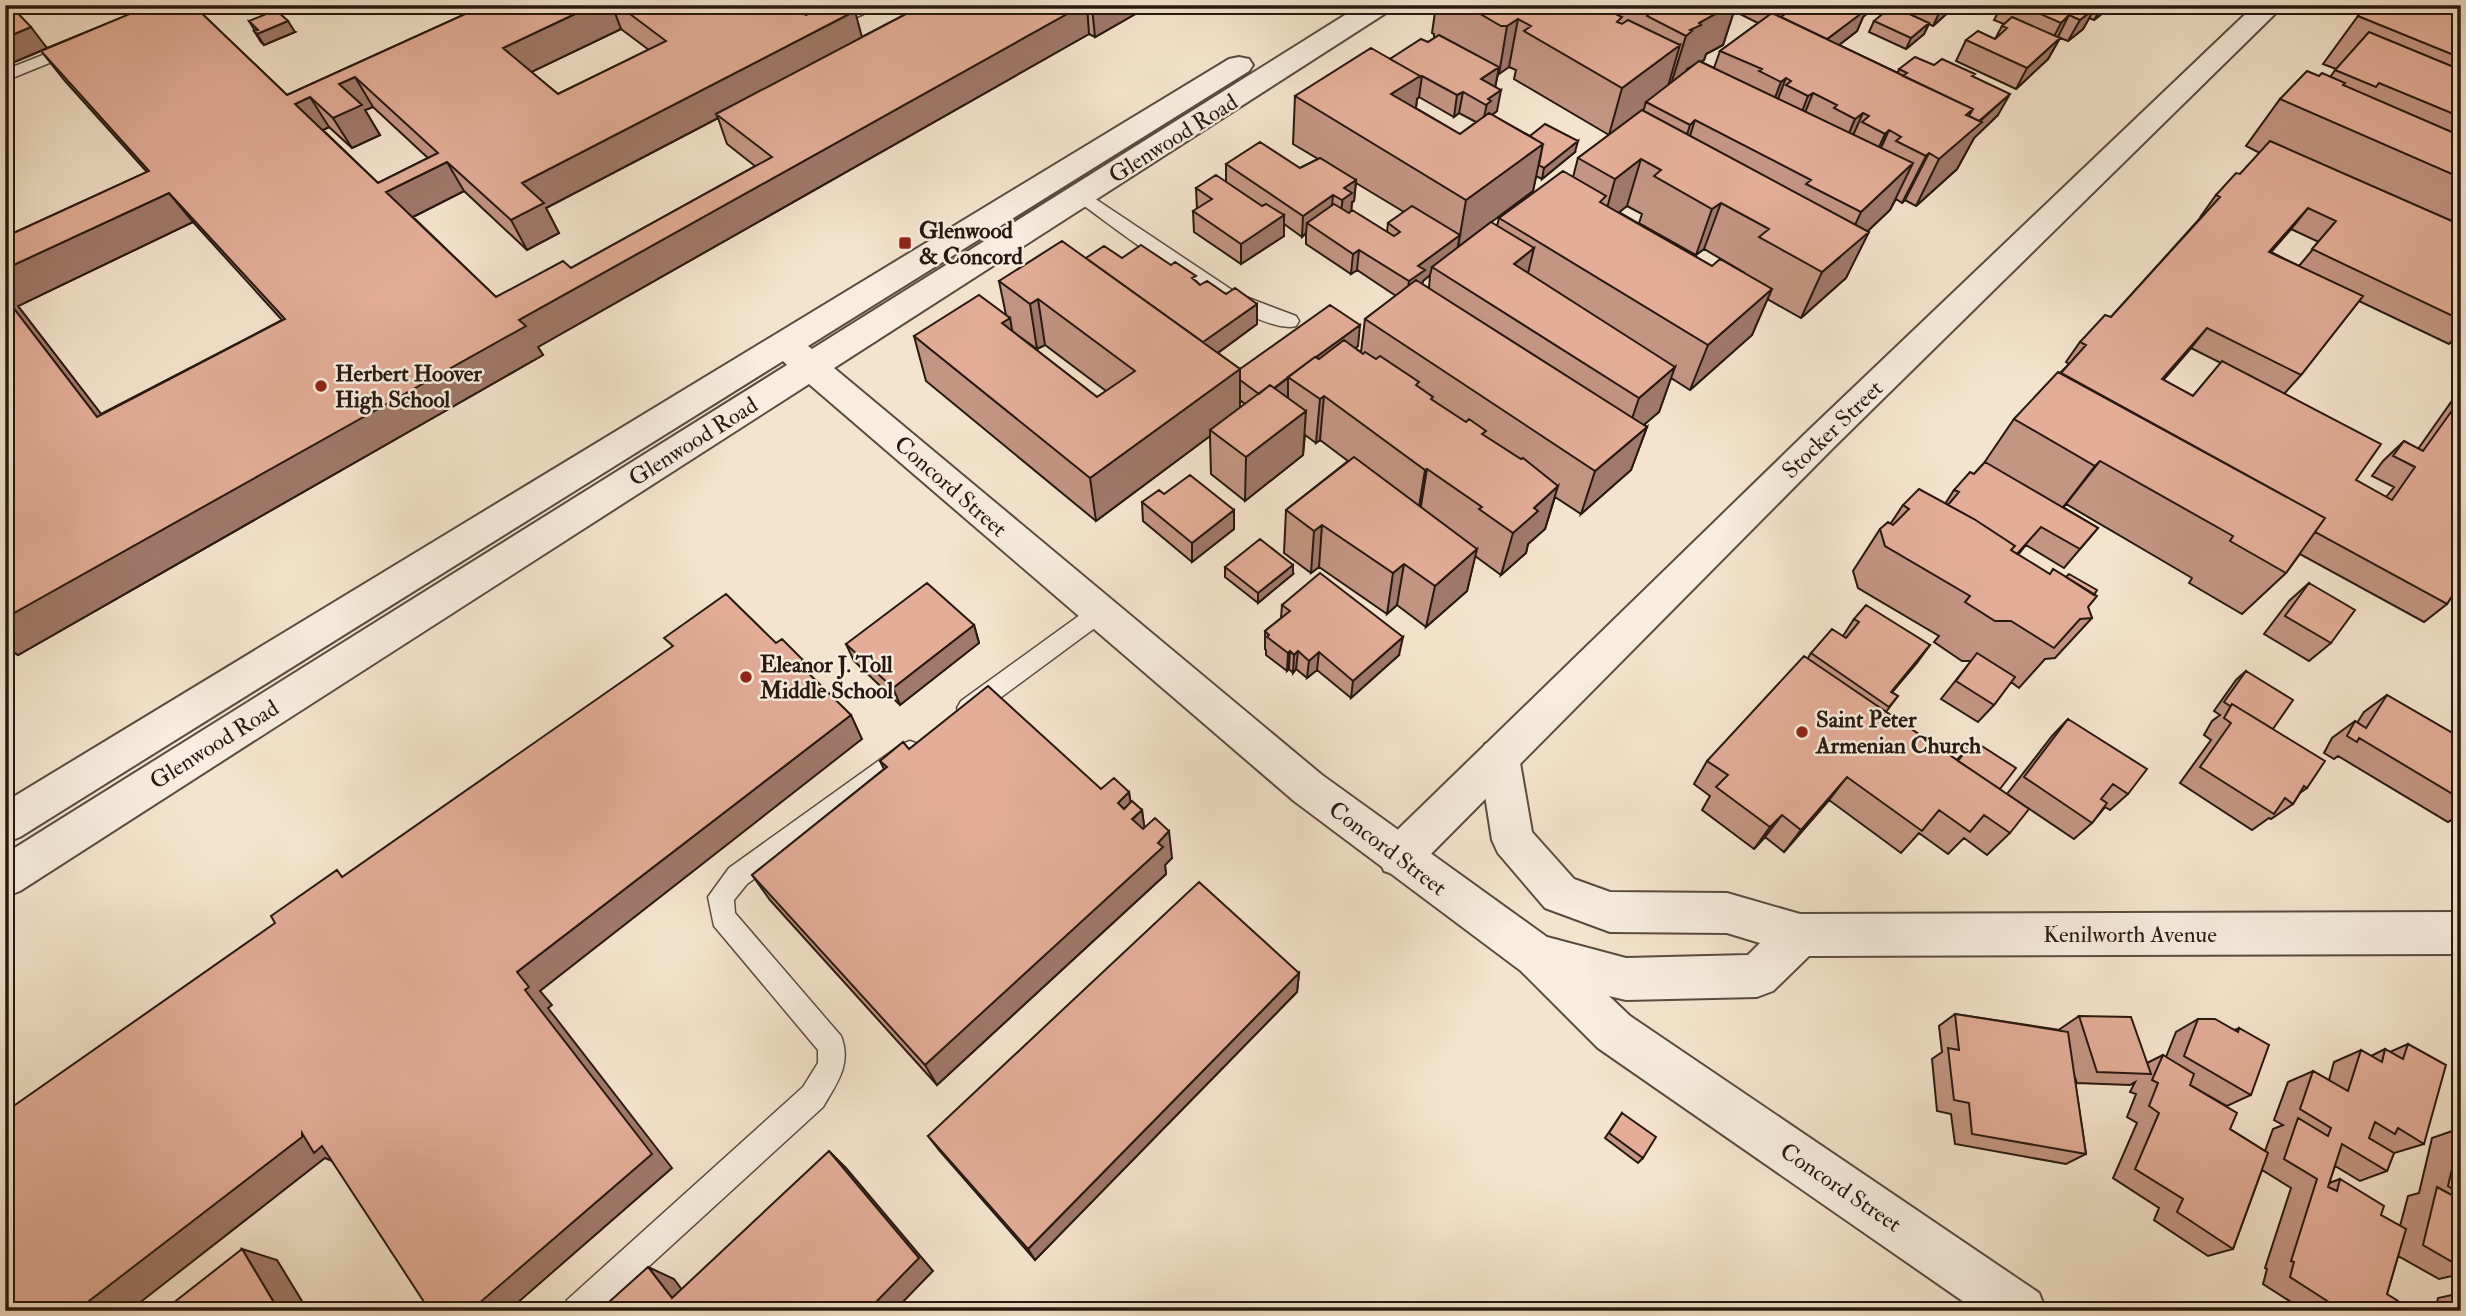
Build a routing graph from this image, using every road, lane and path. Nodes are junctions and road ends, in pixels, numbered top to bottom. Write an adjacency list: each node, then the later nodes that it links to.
1 (803, 5): 2 (lane)
2 (868, 5)
3 (1336, 5): 10 (street, Glenwood Road)
4 (1380, 5): 8 (street, Glenwood Road)
5 (2271, 5): 14 (street, Stocker Street)
6 (63, 52): 7 (lane)
7 (5, 76)
8 (1082, 196): 9 (lane); 10 (street, Glenwood Road)
9 (1289, 321)
10 (798, 356): 11 (street, Concord Street); 15 (street, Glenwood Road); 17 (street, Glenwood Road)
11 (1099, 613): 12 (lane); 16 (street, Concord Street)
12 (946, 724)
13 (924, 740): 21 (lane)
14 (1499, 757): 16 (street, Stocker Street); 19 (street, Kenilworth Avenue)
15 (5, 824)
16 (1399, 857): 20 (street, Concord Street)
17 (5, 877)
18 (2461, 933): 19 (street, Kenilworth Avenue)
19 (1800, 934): 20 (street)
20 (1536, 956): 22 (street, Concord Street)
21 (578, 1311)
22 (2021, 1311)

